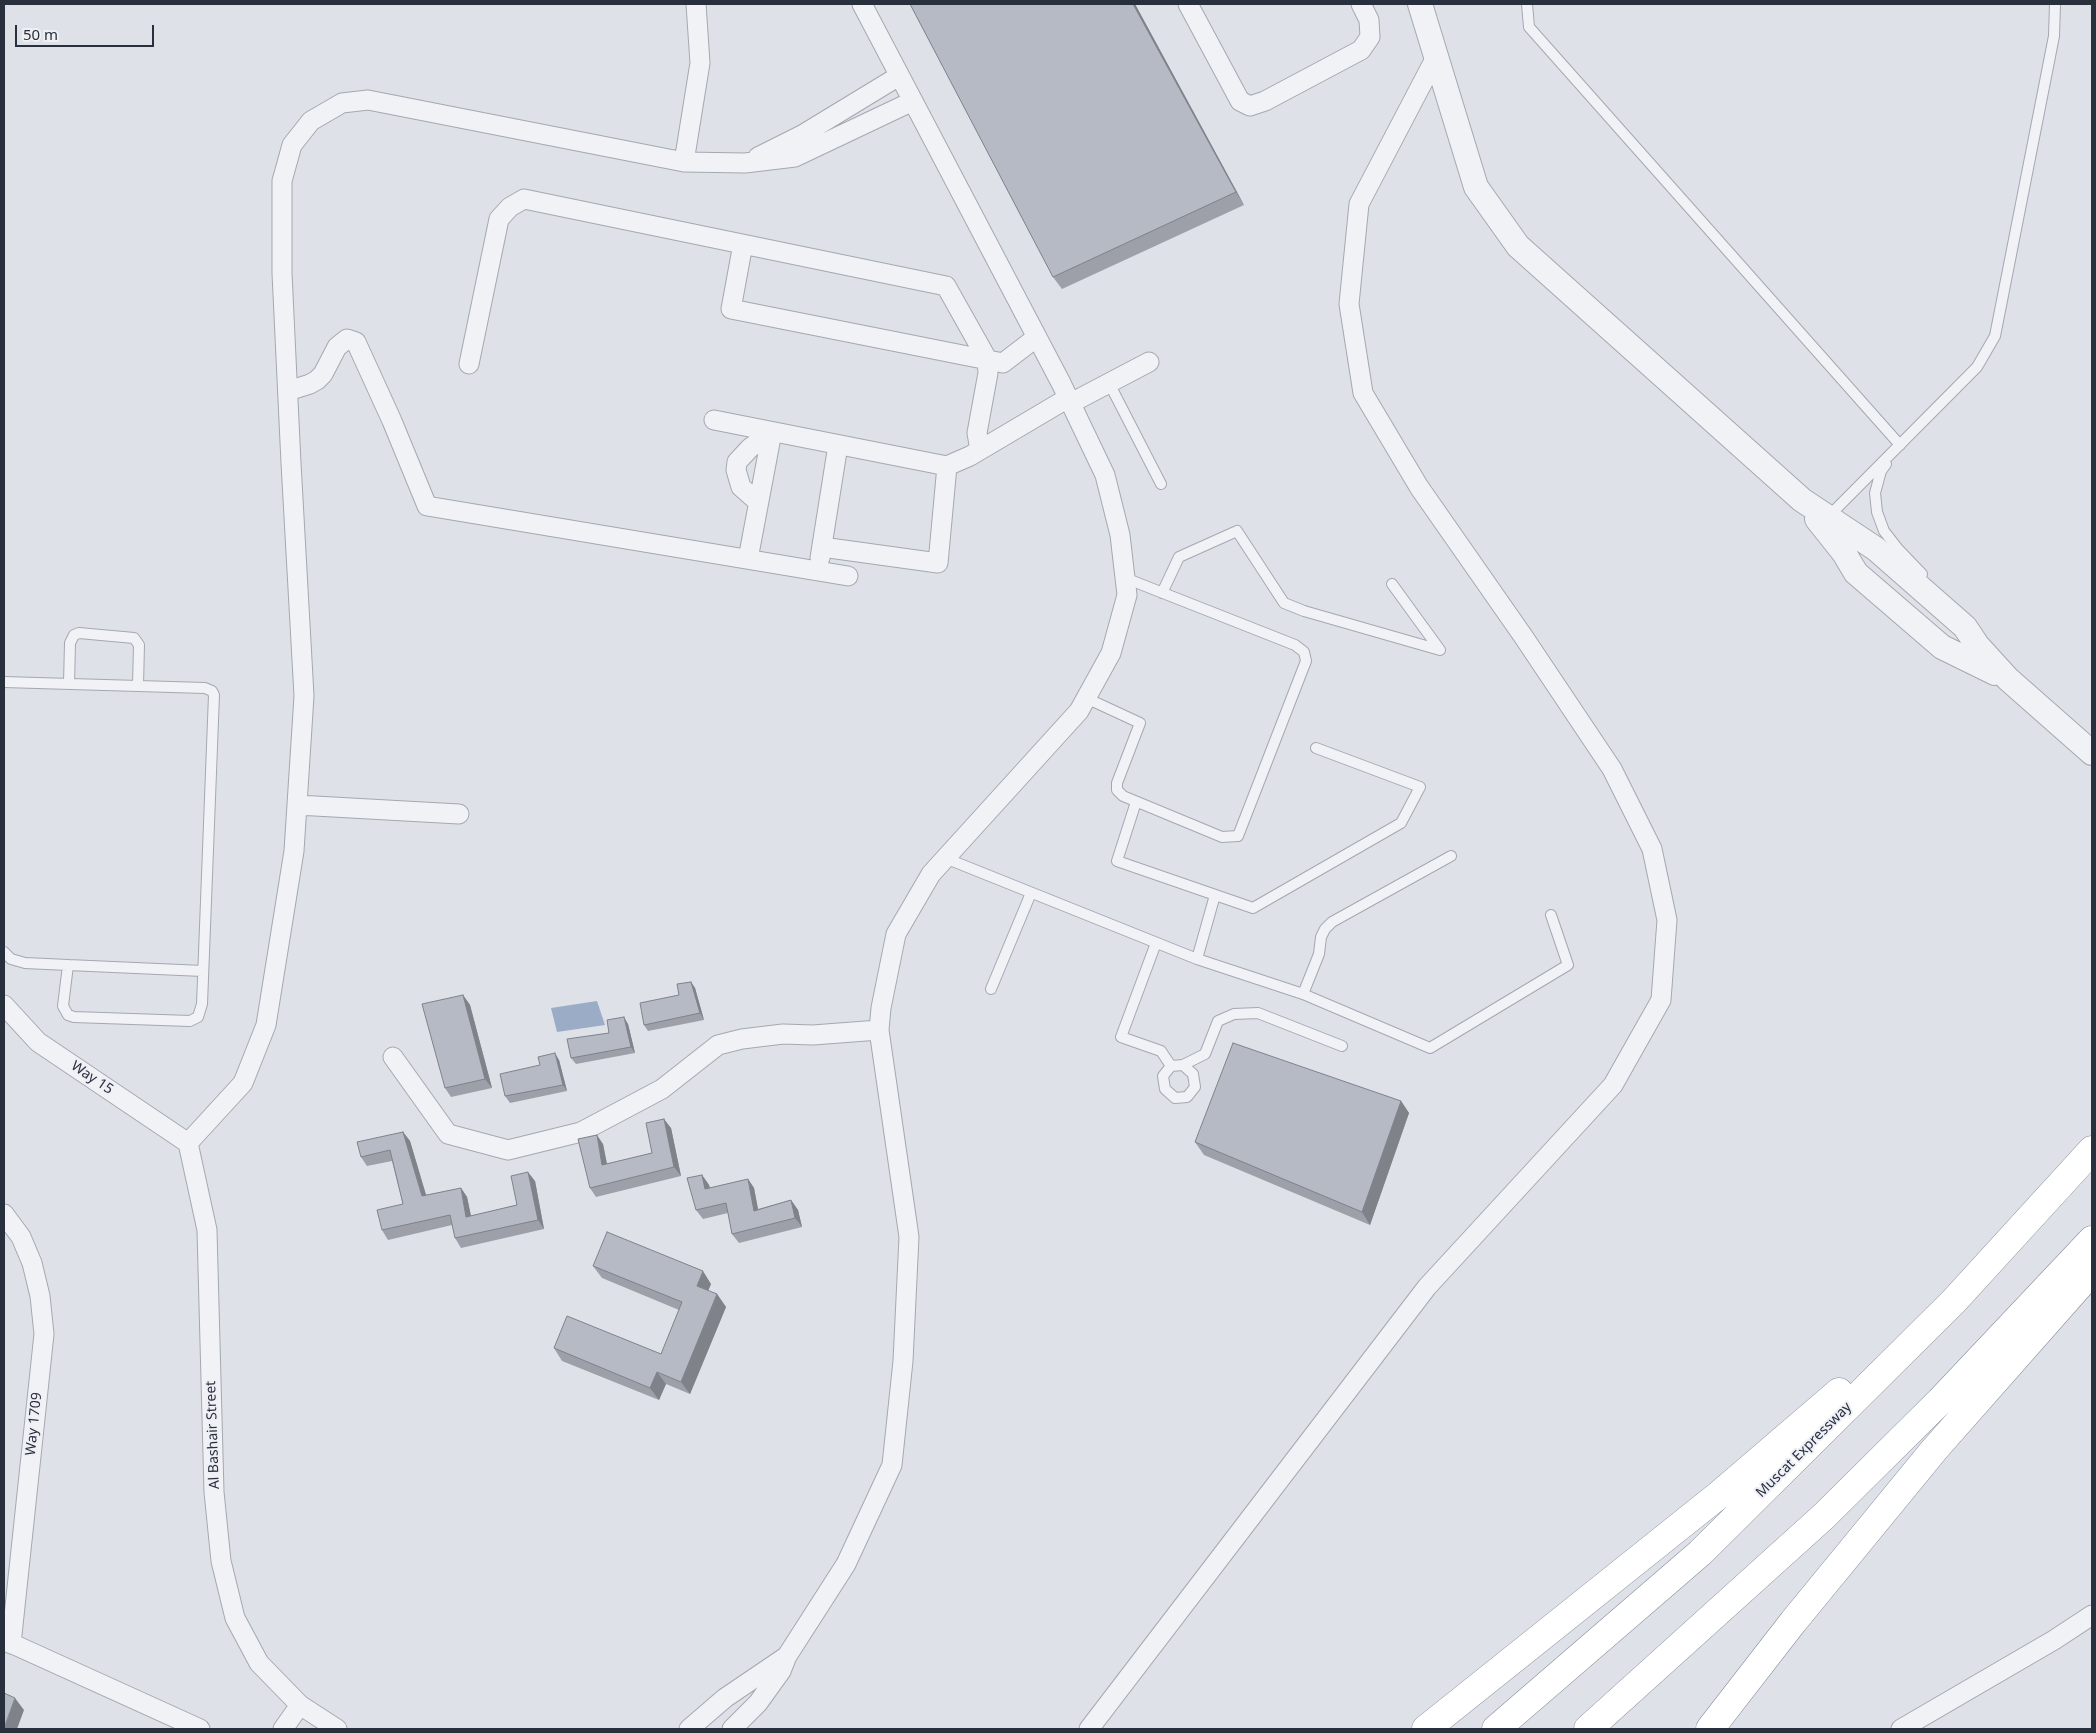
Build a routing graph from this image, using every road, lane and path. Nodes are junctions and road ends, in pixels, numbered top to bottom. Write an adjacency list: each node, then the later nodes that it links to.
1 (696, 4): 11 (street)
2 (862, 4): 9 (street)
3 (1188, 4): 4 (street)
4 (1361, 4)
5 (1420, 4): 8 (street)
6 (1527, 4): 24 (lane)
7 (2055, 4): 24 (lane)
8 (1436, 57): 29 (street); 81 (street)
9 (899, 76): 10 (street); 12 (street)
10 (913, 101): 12 (street); 14 (street)
11 (684, 162): 12 (street); 19 (street)
12 (745, 163)
13 (743, 244): 15 (street); 15 (street); 17 (street)
14 (1037, 337): 15 (street); 20 (street)
15 (987, 359): 25 (street)
16 (1149, 362): 18 (street)
17 (469, 364)
18 (1109, 383): 20 (street); 27 (lane)
19 (288, 391): 31 (street); 46 (street)
20 (1069, 401): 25 (street); 34 (street)
21 (714, 420): 22 (street)
22 (772, 432): 23 (street); 28 (street); 28 (street)
23 (838, 445): 26 (street); 30 (street)
24 (1900, 445): 29 (lane); 37 (lane)
25 (980, 450): 26 (street)
26 (947, 466): 30 (street)
27 (1161, 484)
28 (758, 502): 31 (street)
29 (1825, 521): 37 (street); 38 (street)
30 (822, 547): 32 (street)
31 (748, 560): 32 (street)
32 (818, 571): 33 (street)
33 (848, 576)
34 (1125, 578): 36 (lane); 42 (street)
35 (1392, 584): 36 (lane)
36 (1162, 593): 45 (lane)
37 (1965, 627): 38 (street)
38 (2008, 679): 44 (street)
39 (4, 682): 40 (lane)
40 (69, 684): 41 (lane); 41 (lane)
41 (138, 685): 57 (lane)
42 (1086, 698): 45 (lane); 49 (street)
43 (1316, 748): 51 (lane)
44 (2092, 753)
45 (1136, 802): 51 (lane)
46 (297, 804): 47 (street); 66 (street)
47 (459, 814)
48 (1450, 856): 59 (lane)
49 (945, 858): 50 (lane); 61 (street)
50 (1030, 892): 53 (lane); 58 (lane)
51 (1215, 895): 55 (lane)
52 (1551, 915): 59 (lane)
53 (1156, 942): 55 (lane); 64 (lane)
54 (4, 952): 56 (lane)
55 (1197, 959): 59 (lane)
56 (68, 966): 57 (lane); 57 (lane)
57 (203, 971)
58 (990, 989)
59 (1303, 994)
60 (4, 1005): 66 (street, Way 15)
61 (879, 1030): 63 (street); 74 (street)
62 (1342, 1046): 65 (lane)
63 (393, 1057)
64 (1171, 1066): 65 (lane); 65 (lane)
65 (1183, 1066)
66 (188, 1143): 75 (street, Al Bashair Street)
67 (2092, 1150): 71 (highway, Muscat Expressway)
68 (4, 1214): 73 (street, Way 1709)
69 (2092, 1240): 84 (highway)
70 (2092, 1271): 85 (highway)
71 (1954, 1301): 82 (highway); 83 (highway, Muscat Expressway)
72 (2092, 1615): 86 (street)
73 (8, 1642): 76 (street)
74 (787, 1656): 79 (street); 80 (street)
75 (300, 1706): 77 (street); 78 (street, Al Bashair Street)
76 (200, 1729)
77 (283, 1729)
78 (337, 1729)
79 (689, 1729)
80 (732, 1729)
81 (1089, 1729)
82 (1426, 1729)
83 (1496, 1729)
84 (1588, 1729)
85 (1710, 1729)
86 (1901, 1729)

